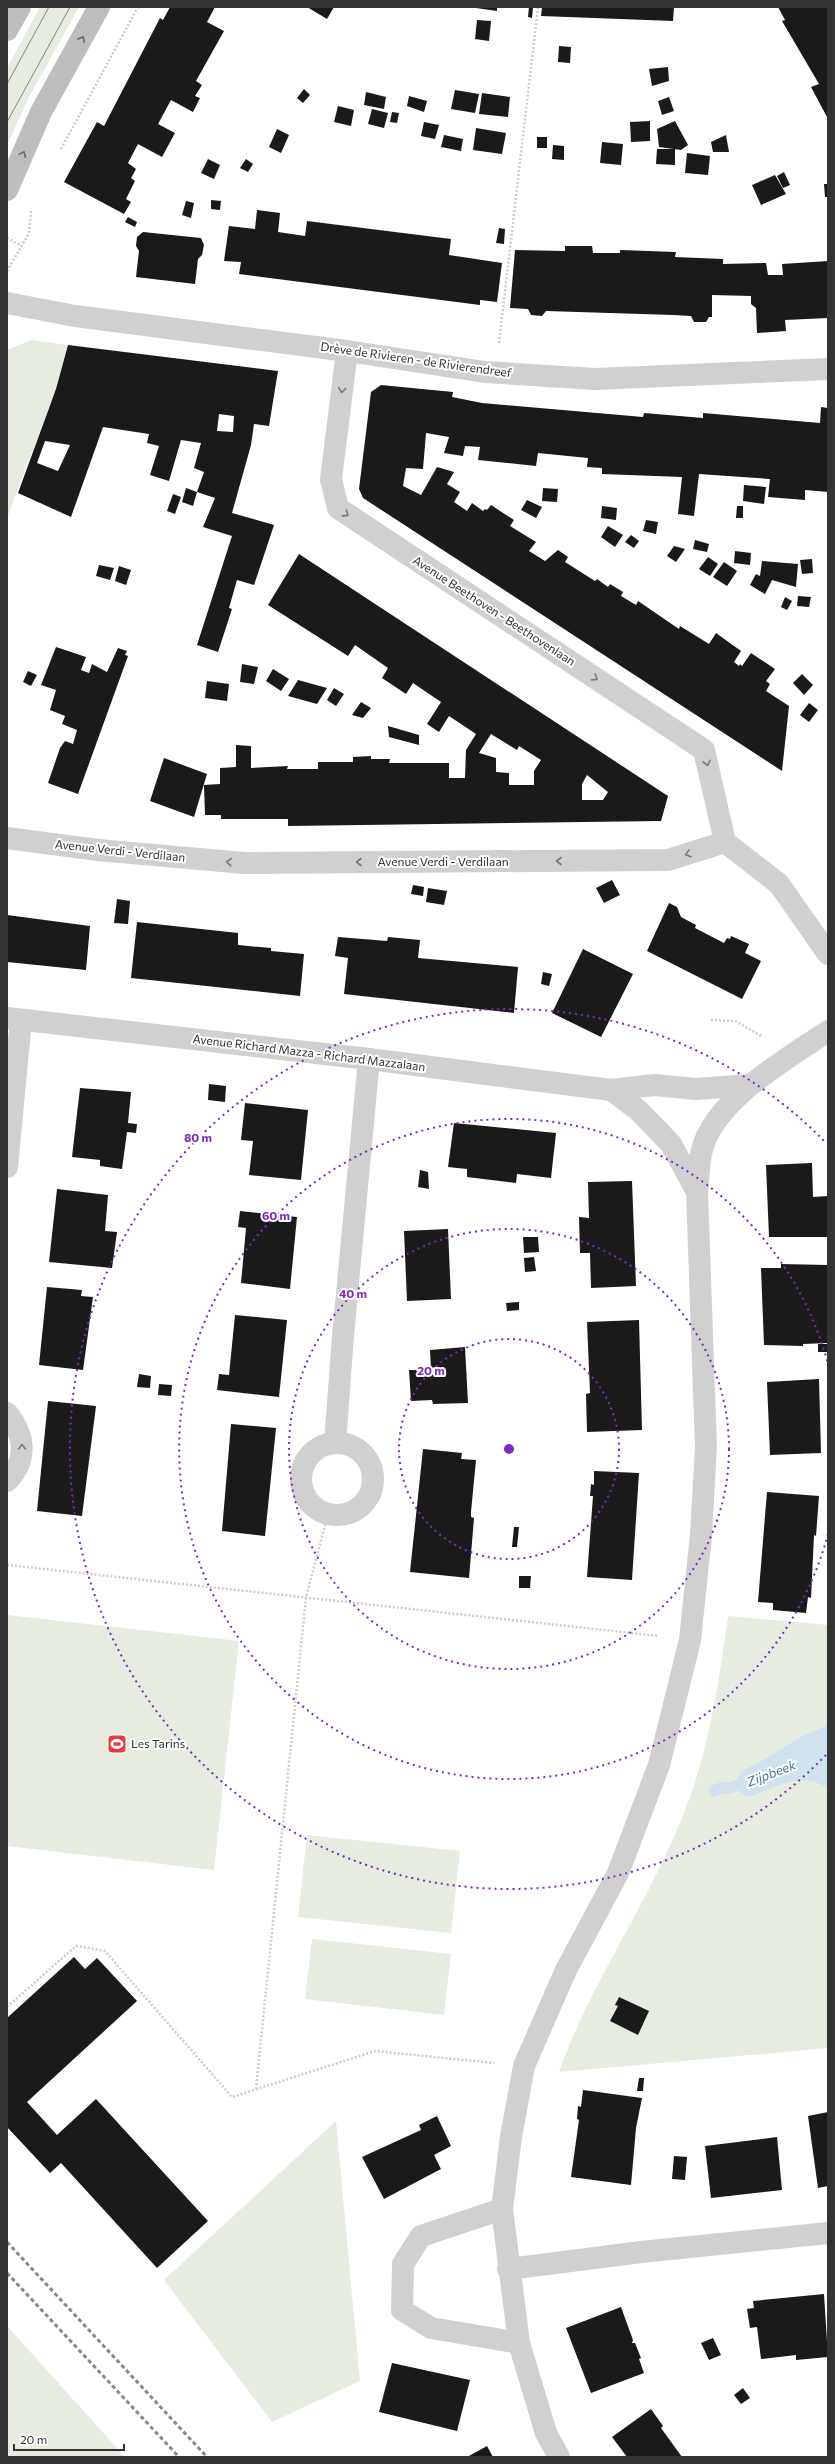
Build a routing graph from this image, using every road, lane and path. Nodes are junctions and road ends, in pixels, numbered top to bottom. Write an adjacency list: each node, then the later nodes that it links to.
1 (20, 7): 5 (main road)
2 (99, 7): 7 (main road, one-way to 2)
3 (138, 7): 6 (path)
4 (538, 7): 13 (path)
5 (7, 30)
6 (58, 154)
7 (7, 190)
8 (31, 203): 10 (path)
9 (7, 238): 10 (path)
10 (22, 246): 11 (path)
11 (7, 270)
12 (7, 303): 14 (street, Drève de Rivieren - de Rivierendreef)
13 (499, 346)
14 (347, 351): 15 (street, Drève de Rivieren - de Rivierendreef); 17 (street, Avenue Beethoven - Beethovenlaan, one-way to 17)
15 (828, 369)
16 (7, 838): 17 (street, Avenue Verdi - Verdilaan, one-way to 16)
17 (725, 842): 18 (street)
18 (828, 954)
19 (14, 1019): 23 (street, Avenue Richard Mazza - Richard Mazzalaan); 26 (street)
20 (711, 1020): 22 (path)
21 (828, 1031): 24 (street)
22 (769, 1040)
23 (369, 1059): 25 (street, Avenue Richard Mazza - Richard Mazzalaan); 29 (street)
24 (749, 1085): 25 (street, Avenue Richard Mazza - Richard Mazzalaan); 27 (street)
25 (611, 1090): 27 (street)
26 (7, 1167)
27 (697, 1192): 34 (street)
28 (7, 1413): 30 (street, one-way to 28)
29 (335, 1443): 31 (street); 31 (street)
30 (7, 1481)
31 (328, 1514): 33 (path)
32 (7, 1566): 33 (path)
33 (306, 1597): 34 (path); 37 (path)
34 (690, 1640): 36 (street)
35 (7, 2007): 37 (path)
36 (524, 2066): 37 (path); 38 (street)
37 (256, 2089)
38 (502, 2209): 40 (street); 41 (street)
39 (828, 2233): 40 (street)
40 (508, 2269): 41 (street)
41 (519, 2343): 42 (street)
42 (559, 2457)

